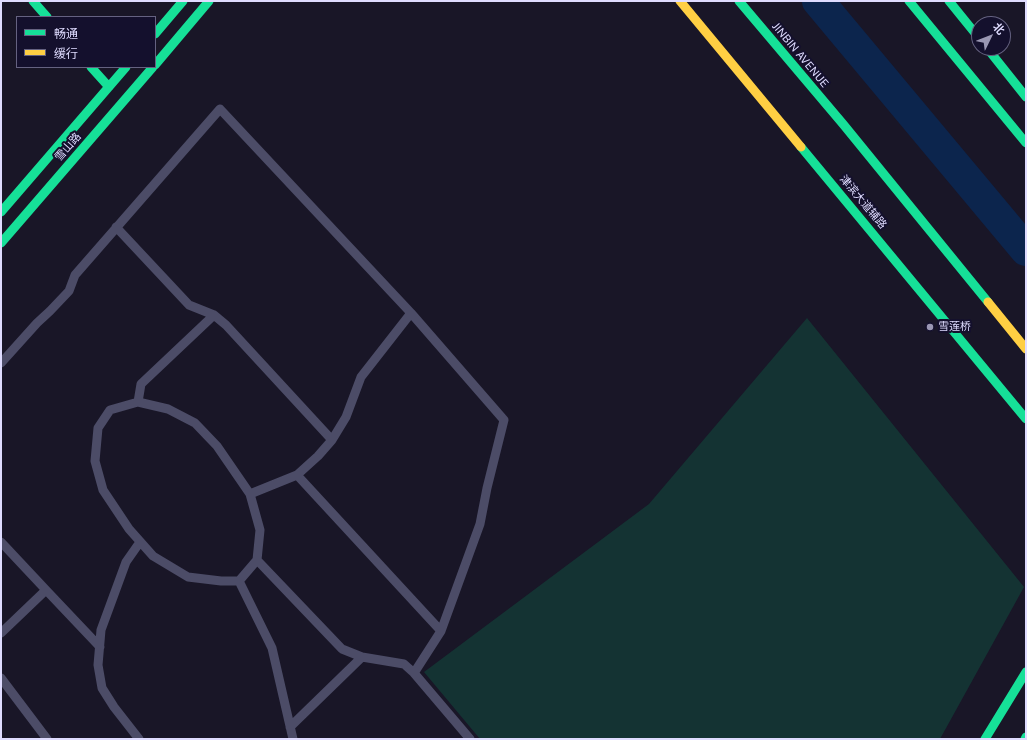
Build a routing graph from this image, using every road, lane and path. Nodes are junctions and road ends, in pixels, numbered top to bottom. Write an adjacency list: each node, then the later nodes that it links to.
1 (33, 1): 8 (main road)
2 (183, 1): 10 (main road)
3 (209, 1): 12 (main road)
4 (680, 1): 27 (main road, 津滨大道辅路)
5 (739, 1): 24 (main road, JINBIN AVENUE)
6 (909, 1): 18 (main road)
7 (949, 1): 9 (main road)
8 (46, 16)
9 (971, 28)
10 (156, 33)
11 (993, 56): 17 (main road)
12 (156, 64)
13 (92, 68): 16 (main road)
14 (125, 68): 16 (main road, 雪山路)
15 (152, 68): 21 (main road, 雪山路)
16 (109, 87): 19 (main road, 雪山路)
17 (1026, 97)
18 (1026, 143)
19 (1, 212)
20 (116, 227): 22 (lane); 23 (lane); 25 (lane)
21 (1, 243)
22 (411, 313): 28 (lane); 36 (lane)
23 (214, 315): 26 (lane); 28 (lane)
24 (1026, 349)
25 (1, 363)
26 (138, 402): 30 (lane); 31 (lane)
27 (1026, 419)
28 (332, 440): 29 (lane)
29 (297, 475): 30 (lane); 36 (lane)
30 (250, 494): 33 (lane)
31 (140, 542): 34 (lane); 38 (lane)
32 (2, 545): 35 (lane)
33 (257, 560): 34 (lane); 39 (lane)
34 (239, 580): 43 (lane)
35 (46, 590): 37 (lane); 38 (lane)
36 (441, 631): 41 (lane)
37 (1, 633)
38 (100, 647): 45 (lane)
39 (362, 656): 41 (lane); 43 (lane)
40 (1026, 672): 48 (main road)
41 (414, 673): 47 (lane)
42 (1, 678): 44 (lane)
43 (290, 727): 46 (lane)
44 (47, 739)
45 (139, 739)
46 (293, 739)
47 (470, 739)
48 (985, 739)

